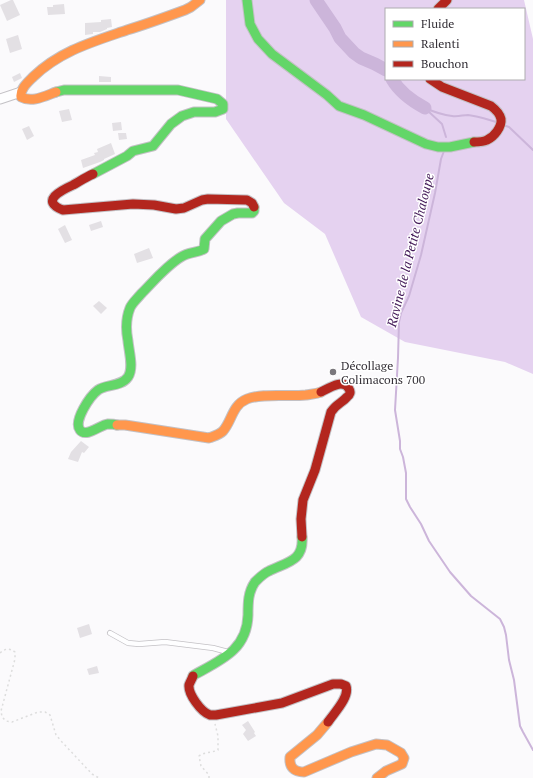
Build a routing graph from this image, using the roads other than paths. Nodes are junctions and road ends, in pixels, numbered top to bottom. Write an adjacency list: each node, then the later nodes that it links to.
1 (200, 0): 6 (street)
2 (247, 0): 5 (street)
3 (447, 0): 4 (street)
4 (439, 8)
5 (432, 80)
6 (21, 92): 7 (street); 9 (street)
7 (0, 99)
8 (110, 633): 9 (lane)
9 (232, 653): 10 (street)
10 (377, 778)

